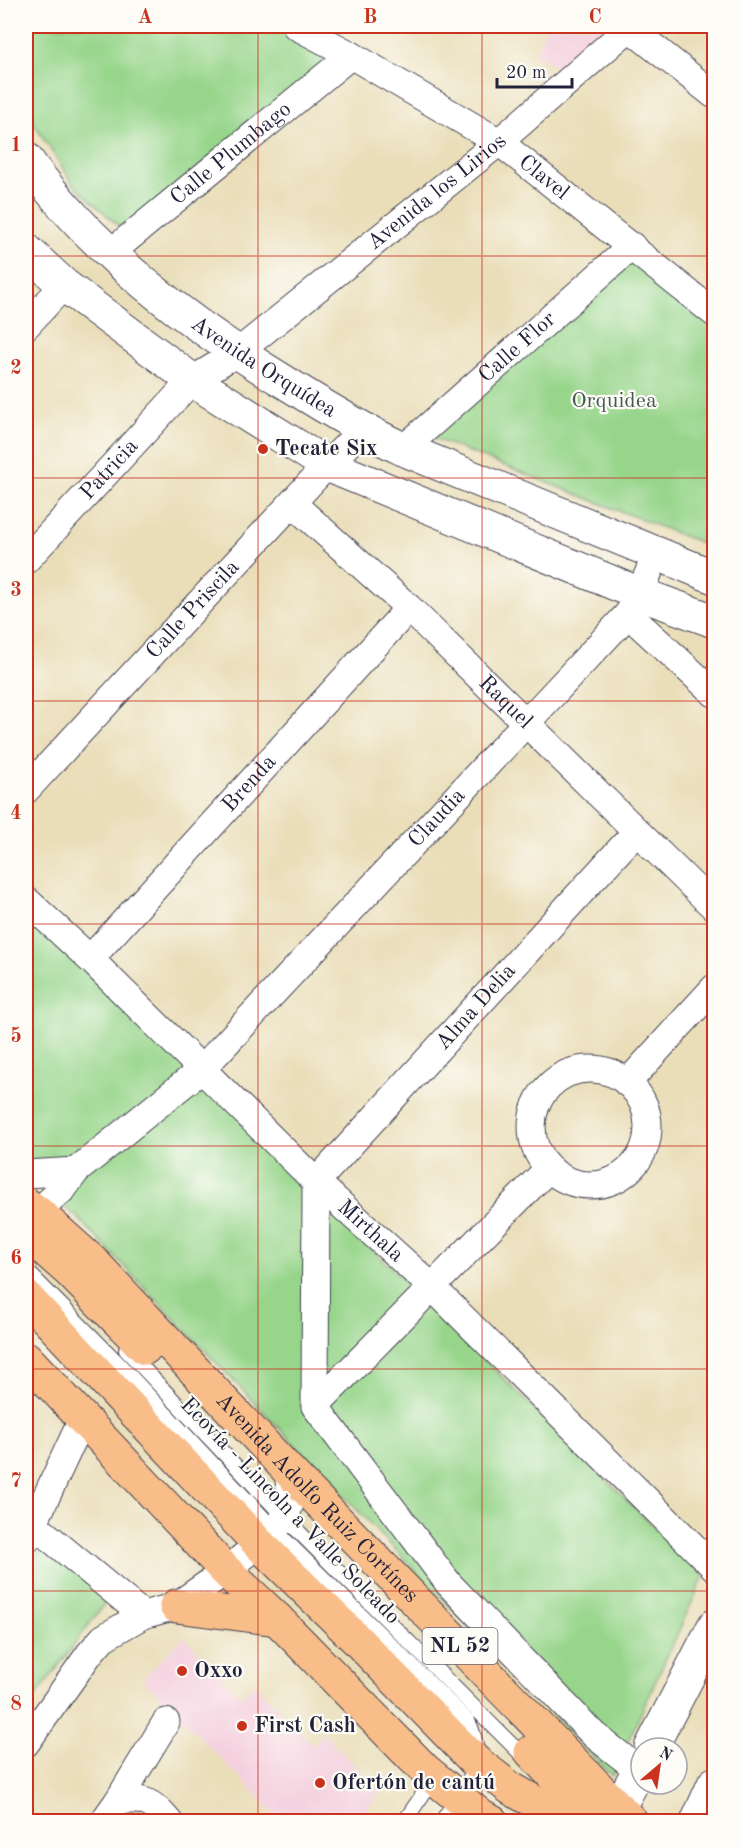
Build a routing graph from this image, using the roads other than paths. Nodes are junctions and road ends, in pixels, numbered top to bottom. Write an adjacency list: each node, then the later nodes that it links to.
1 (297, 26): 3 (street, Clavel)
2 (629, 26): 4 (street); 5 (street, Avenida los Lirios)
3 (351, 55): 5 (street, Clavel); 9 (street, Calle Plumbago)
4 (714, 95)
5 (499, 141): 7 (street, Clavel); 13 (street, Avenida los Lirios)
6 (26, 159): 9 (street, Avenida Orquídea)
7 (632, 246): 11 (street, Clavel); 16 (street, Calle Flor)
8 (26, 250): 10 (street)
9 (109, 254): 13 (street, Avenida Orquídea)
10 (64, 285): 12 (street); 14 (street)
11 (714, 313)
12 (26, 326)
13 (237, 353): 14 (street, Avenida los Lirios); 15 (street, Avenida Orquídea)
14 (192, 380): 17 (street); 20 (street, Patricia)
15 (362, 430): 16 (street, Avenida Orquídea); 17 (street, Calle Priscila)
16 (403, 449): 19 (street, Avenida Orquídea)
17 (327, 465): 18 (street, Calle Priscila); 22 (street)
18 (292, 503): 23 (street, Raquel); 27 (street, Calle Priscila)
19 (656, 554): 21 (street, Avenida Orquídea); 22 (street, Claudia)
20 (26, 560)
21 (714, 577)
22 (634, 604): 24 (street); 25 (street); 26 (street, Claudia)
23 (409, 608): 26 (street, Raquel); 31 (street, Brenda)
24 (714, 621)
25 (714, 693)
26 (525, 723): 28 (street, Raquel); 33 (street, Claudia)
27 (26, 790)
28 (636, 832): 30 (street, Raquel); 38 (street, Alma Delia)
29 (26, 900): 31 (street, Mirthala)
30 (714, 908)
31 (90, 959): 33 (street, Mirthala)
32 (714, 988): 34 (street)
33 (201, 1070): 36 (street, Claudia); 38 (street, Mirthala)
34 (627, 1083): 35 (street); 35 (street)
35 (549, 1168): 40 (street)
36 (75, 1171): 37 (street); 39 (street, Claudia)
37 (26, 1174)
38 (316, 1182): 40 (street, Mirthala); 44 (street)
39 (31, 1238): 46 (lane, Ecovía - Lincoln a Valle Soleado); 46 (main road, Avenida Adolfo Ruiz Cortínes / NL 52)
40 (431, 1286): 44 (street); 48 (street, Mirthala)
41 (26, 1297): 46 (main road)
42 (120, 1344): 46 (lane)
43 (26, 1358): 45 (main road)
44 (315, 1406): 57 (street)
45 (82, 1420): 47 (street); 49 (main road)
46 (281, 1508): 49 (street); 58 (main road); 63 (main road, Avenida Adolfo Ruiz Cortínes / NL 52); 63 (lane)
47 (29, 1532): 51 (street)
48 (714, 1567)
49 (226, 1571): 50 (street); 52 (main road)
50 (176, 1606): 51 (street); 52 (main road)
51 (143, 1615): 56 (street)
52 (277, 1619): 61 (main road)
53 (714, 1626): 55 (street)
54 (166, 1722): 62 (street)
55 (657, 1736)
56 (26, 1743)
57 (629, 1753)
58 (475, 1761): 61 (lane); 67 (main road)
59 (714, 1784): 68 (street)
60 (629, 1787): 63 (street)
61 (444, 1799): 65 (lane); 66 (main road)
62 (110, 1811): 64 (street)
63 (610, 1819)
64 (170, 1821)
65 (404, 1821)
66 (492, 1821)
67 (570, 1821)
68 (696, 1821)

